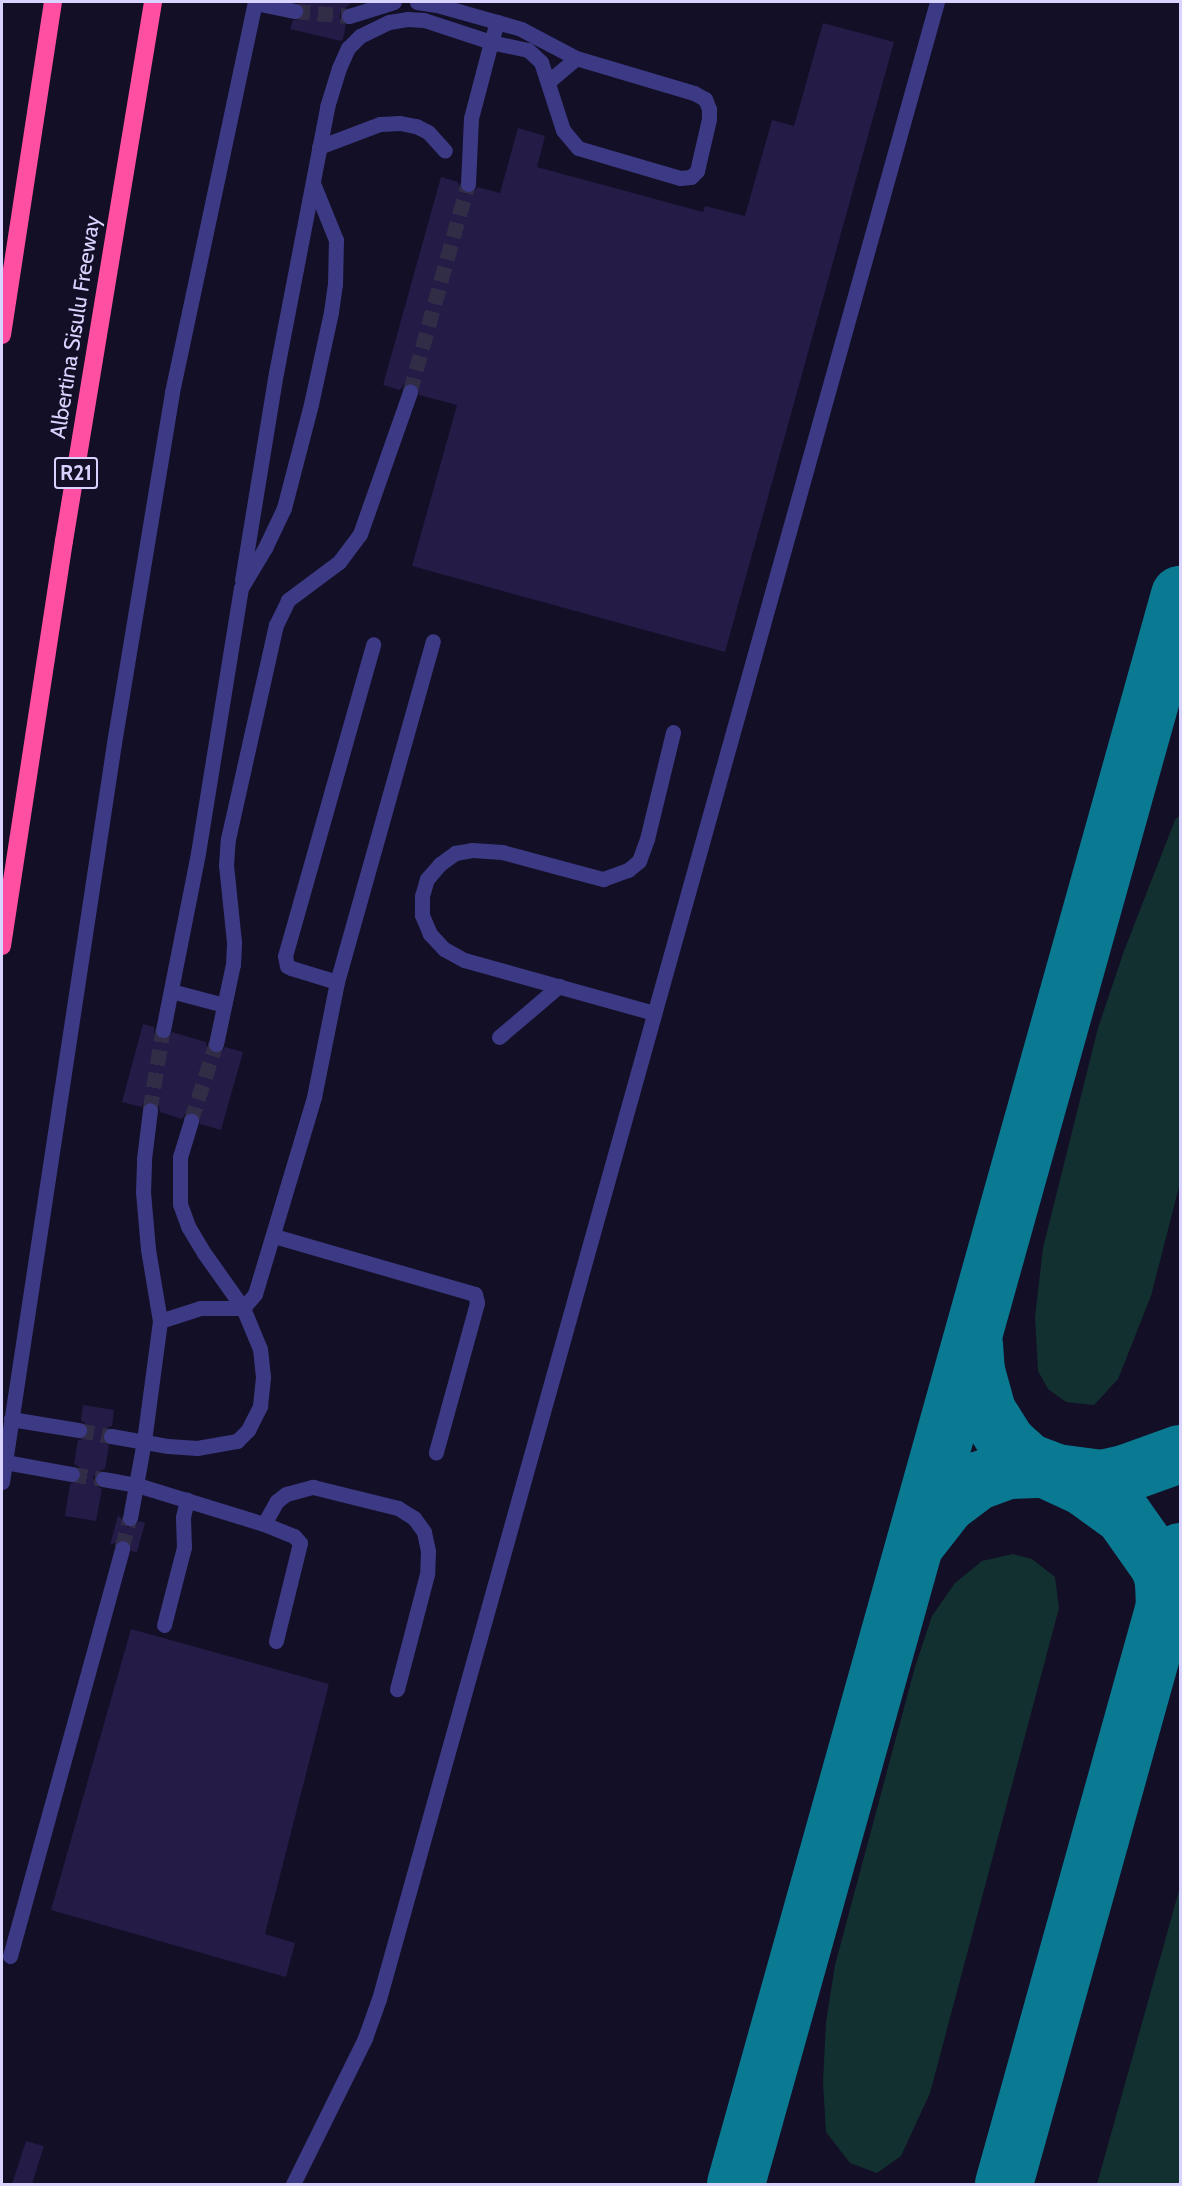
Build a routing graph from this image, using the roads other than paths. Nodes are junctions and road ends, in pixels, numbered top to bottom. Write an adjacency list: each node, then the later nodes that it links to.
1 (53, 2): 17 (highway)
2 (153, 2): 23 (highway, Albertina Sisulu Freeway / R21)
3 (255, 2): 7 (street); 37 (street)
4 (394, 2): 8 (street)
5 (417, 2): 9 (street)
6 (937, 2): 28 (street)
7 (295, 11)
8 (349, 16)
9 (497, 22): 10 (street); 11 (street)
10 (491, 42): 12 (street); 13 (street); 16 (street)
11 (576, 58): 12 (street); 12 (street)
12 (549, 81)
13 (320, 147): 14 (street); 15 (street)
14 (445, 151)
15 (313, 183): 19 (street); 19 (street)
16 (468, 184)
17 (2, 335)
18 (411, 392): 27 (street)
19 (241, 588): 26 (street)
20 (433, 641): 24 (street)
21 (373, 644): 24 (street)
22 (673, 732): 25 (street)
23 (2, 946)
24 (337, 982): 34 (street)
25 (559, 987): 28 (street); 30 (street)
26 (171, 991): 27 (street); 29 (street)
27 (224, 1005): 31 (street)
28 (654, 1013): 55 (street)
29 (163, 1030)
30 (499, 1036)
31 (216, 1044)
32 (150, 1110): 36 (street)
33 (191, 1121): 35 (street)
34 (274, 1236): 35 (street); 41 (street)
35 (243, 1308): 36 (street); 40 (street)
36 (160, 1321): 40 (street)
37 (11, 1419): 38 (street); 42 (street)
38 (79, 1430)
39 (111, 1436): 40 (street)
40 (144, 1442): 46 (street)
41 (436, 1452)
42 (5, 1462): 43 (street); 45 (street)
43 (72, 1474)
44 (103, 1479): 46 (street)
45 (2, 1482)
46 (137, 1485): 47 (street); 48 (street)
47 (187, 1499): 49 (street); 51 (street)
48 (130, 1518)
49 (264, 1524): 52 (street); 53 (street)
50 (122, 1548): 54 (street)
51 (164, 1625)
52 (276, 1641)
53 (397, 1689)
54 (10, 1956)
55 (302, 2168): 56 (street); 57 (street)
56 (293, 2184)
57 (302, 2184)

